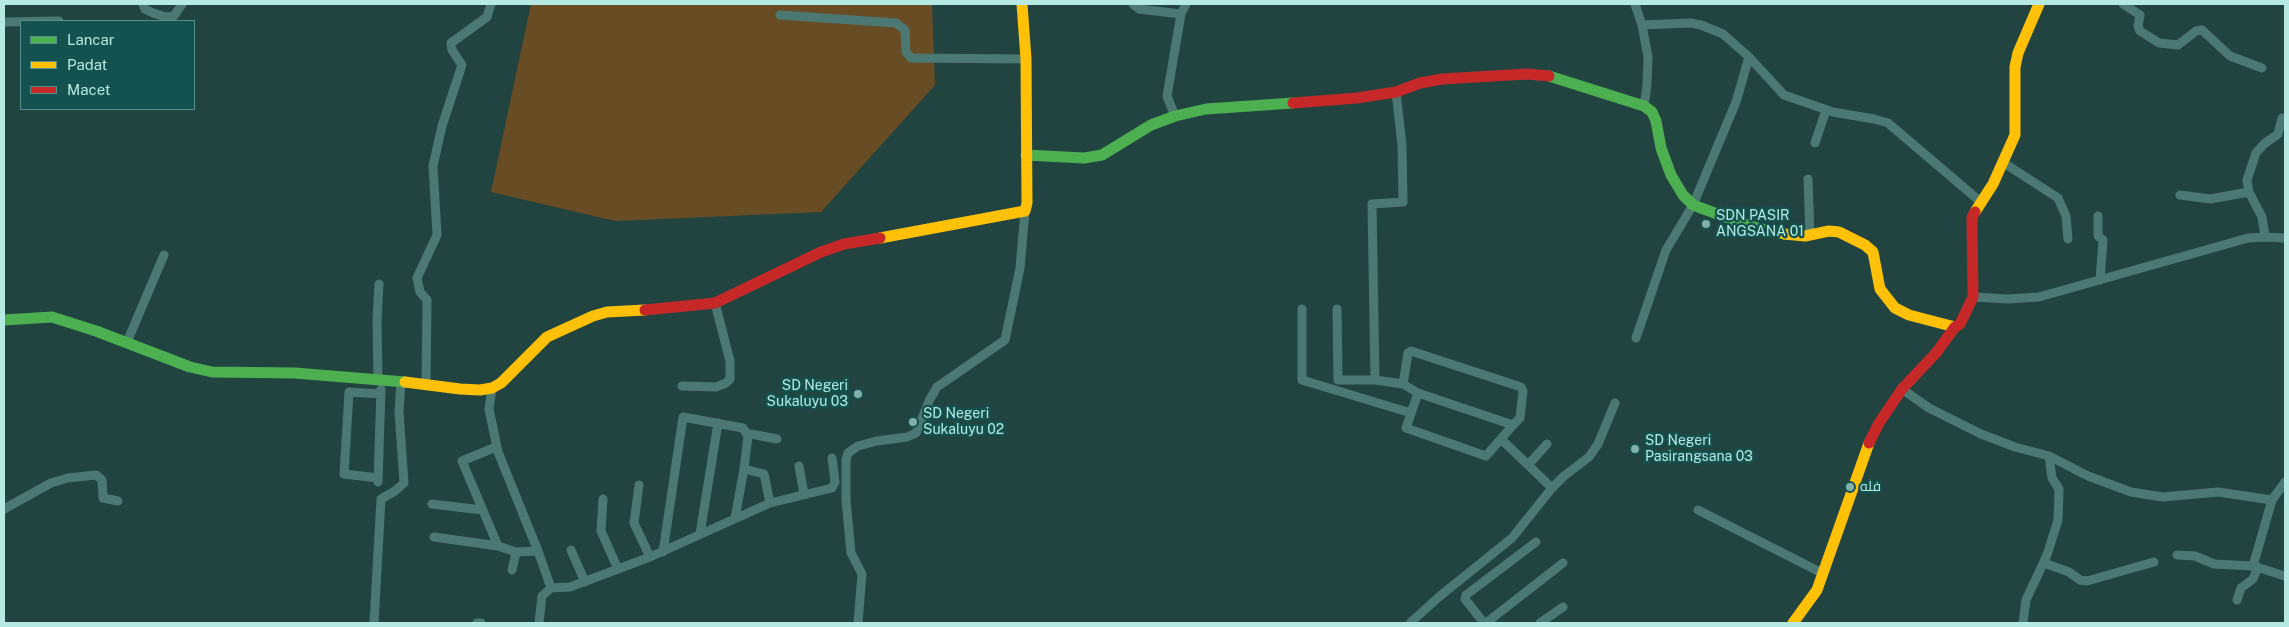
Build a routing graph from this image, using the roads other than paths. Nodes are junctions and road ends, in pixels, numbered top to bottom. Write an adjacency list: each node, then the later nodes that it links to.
1 (143, 4): 2 (street)
2 (182, 4)
3 (491, 4): 52 (street)
4 (1022, 4): 16 (street)
5 (1133, 4): 10 (street)
6 (1186, 4): 10 (street)
7 (1636, 4): 14 (street)
8 (2039, 4): 25 (street)
9 (2123, 4): 17 (street)
10 (1181, 14): 21 (street)
11 (780, 15): 16 (street)
12 (4, 22): 13 (street)
13 (20, 22)
14 (1642, 25): 15 (street); 19 (street)
15 (1749, 57): 20 (street); 30 (street)
16 (1026, 59): 24 (street)
17 (2262, 68)
18 (1396, 92): 19 (street); 21 (street); 50 (street)
19 (1644, 106): 30 (street)
20 (1826, 110): 23 (street); 29 (street)
21 (1175, 116): 24 (street)
22 (2282, 118): 27 (street)
23 (1815, 143)
24 (1026, 155): 31 (street)
25 (2004, 163): 29 (street); 36 (street)
26 (1808, 179): 33 (street)
27 (2249, 192): 28 (street); 34 (street)
28 (2180, 195)
29 (1982, 202): 40 (street)
30 (1693, 205): 33 (street); 46 (street)
31 (1025, 211): 41 (street); 113 (street)
32 (2098, 216): 38 (street)
33 (1810, 236): 45 (street)
34 (2265, 236): 35 (street); 38 (street)
35 (2285, 238)
36 (2068, 239)
37 (164, 255): 47 (street)
38 (2100, 280): 40 (street)
39 (379, 284): 48 (street)
40 (1973, 297): 45 (street)
41 (715, 303): 54 (street); 56 (street)
42 (1337, 308): 49 (street)
43 (1302, 309): 55 (street)
44 (4, 320): 47 (street)
45 (1955, 327): 57 (street)
46 (1636, 338)
47 (127, 342): 48 (street)
48 (380, 380): 51 (street); 59 (street)
49 (1338, 380): 50 (street); 55 (street)
50 (1375, 380): 53 (street)
51 (402, 382): 52 (street); 109 (street)
52 (426, 384): 56 (street)
53 (1403, 384): 58 (street); 63 (street)
54 (682, 386)
55 (1324, 387): 61 (street)
56 (492, 388): 68 (street)
57 (1902, 389): 69 (street); 103 (street)
58 (1418, 393): 61 (street); 63 (street)
59 (381, 394): 59 (street)
60 (1615, 403): 76 (street)
61 (1411, 413): 65 (street)
62 (718, 423): 64 (street); 87 (street); 94 (street)
63 (1513, 424): 65 (street)
64 (748, 436): 66 (street); 73 (street)
65 (1501, 439): 71 (street)
66 (777, 440)
67 (1547, 444): 71 (street)
68 (496, 447): 84 (street); 92 (street)
69 (2049, 456): 79 (street); 99 (street)
70 (832, 458): 77 (street)
71 (1528, 465): 76 (street)
72 (799, 466): 77 (street)
73 (744, 469): 81 (street); 86 (street)
74 (2285, 482): 79 (street)
75 (639, 485): 96 (street)
76 (1552, 488): 114 (street)
77 (804, 494): 81 (street)
78 (603, 499): 101 (street)
79 (2272, 500): 100 (street)
80 (118, 501): 83 (street)
81 (770, 503): 86 (street)
82 (432, 504): 84 (street)
83 (4, 509)
84 (482, 510): 90 (street)
85 (1698, 510): 103 (street)
86 (735, 518): 87 (street)
87 (700, 534): 94 (street)
88 (434, 537): 90 (street)
89 (1536, 542): 115 (street)
90 (498, 546): 93 (street)
91 (571, 550): 105 (street)
92 (538, 551): 93 (street); 106 (street)
93 (516, 552): 102 (street)
94 (663, 552): 96 (street)
95 (2177, 555): 100 (street)
96 (650, 557): 101 (street)
97 (2154, 562): 99 (street)
98 (1563, 563): 115 (street)
99 (2044, 563): 118 (street)
100 (2256, 567): 104 (street); 107 (street)
101 (618, 569): 105 (street)
102 (512, 570)
103 (1822, 573): 117 (street)
104 (2285, 576)
105 (586, 582): 106 (street)
106 (551, 588): 112 (street)
107 (2237, 600)
108 (1563, 607): 116 (street)
109 (374, 623)
110 (477, 623): 111 (street)
111 (481, 623)
112 (539, 623)
113 (858, 623)
114 (1410, 623)
115 (1485, 623)
116 (1540, 623)
117 (1793, 623)
118 (2023, 623)

